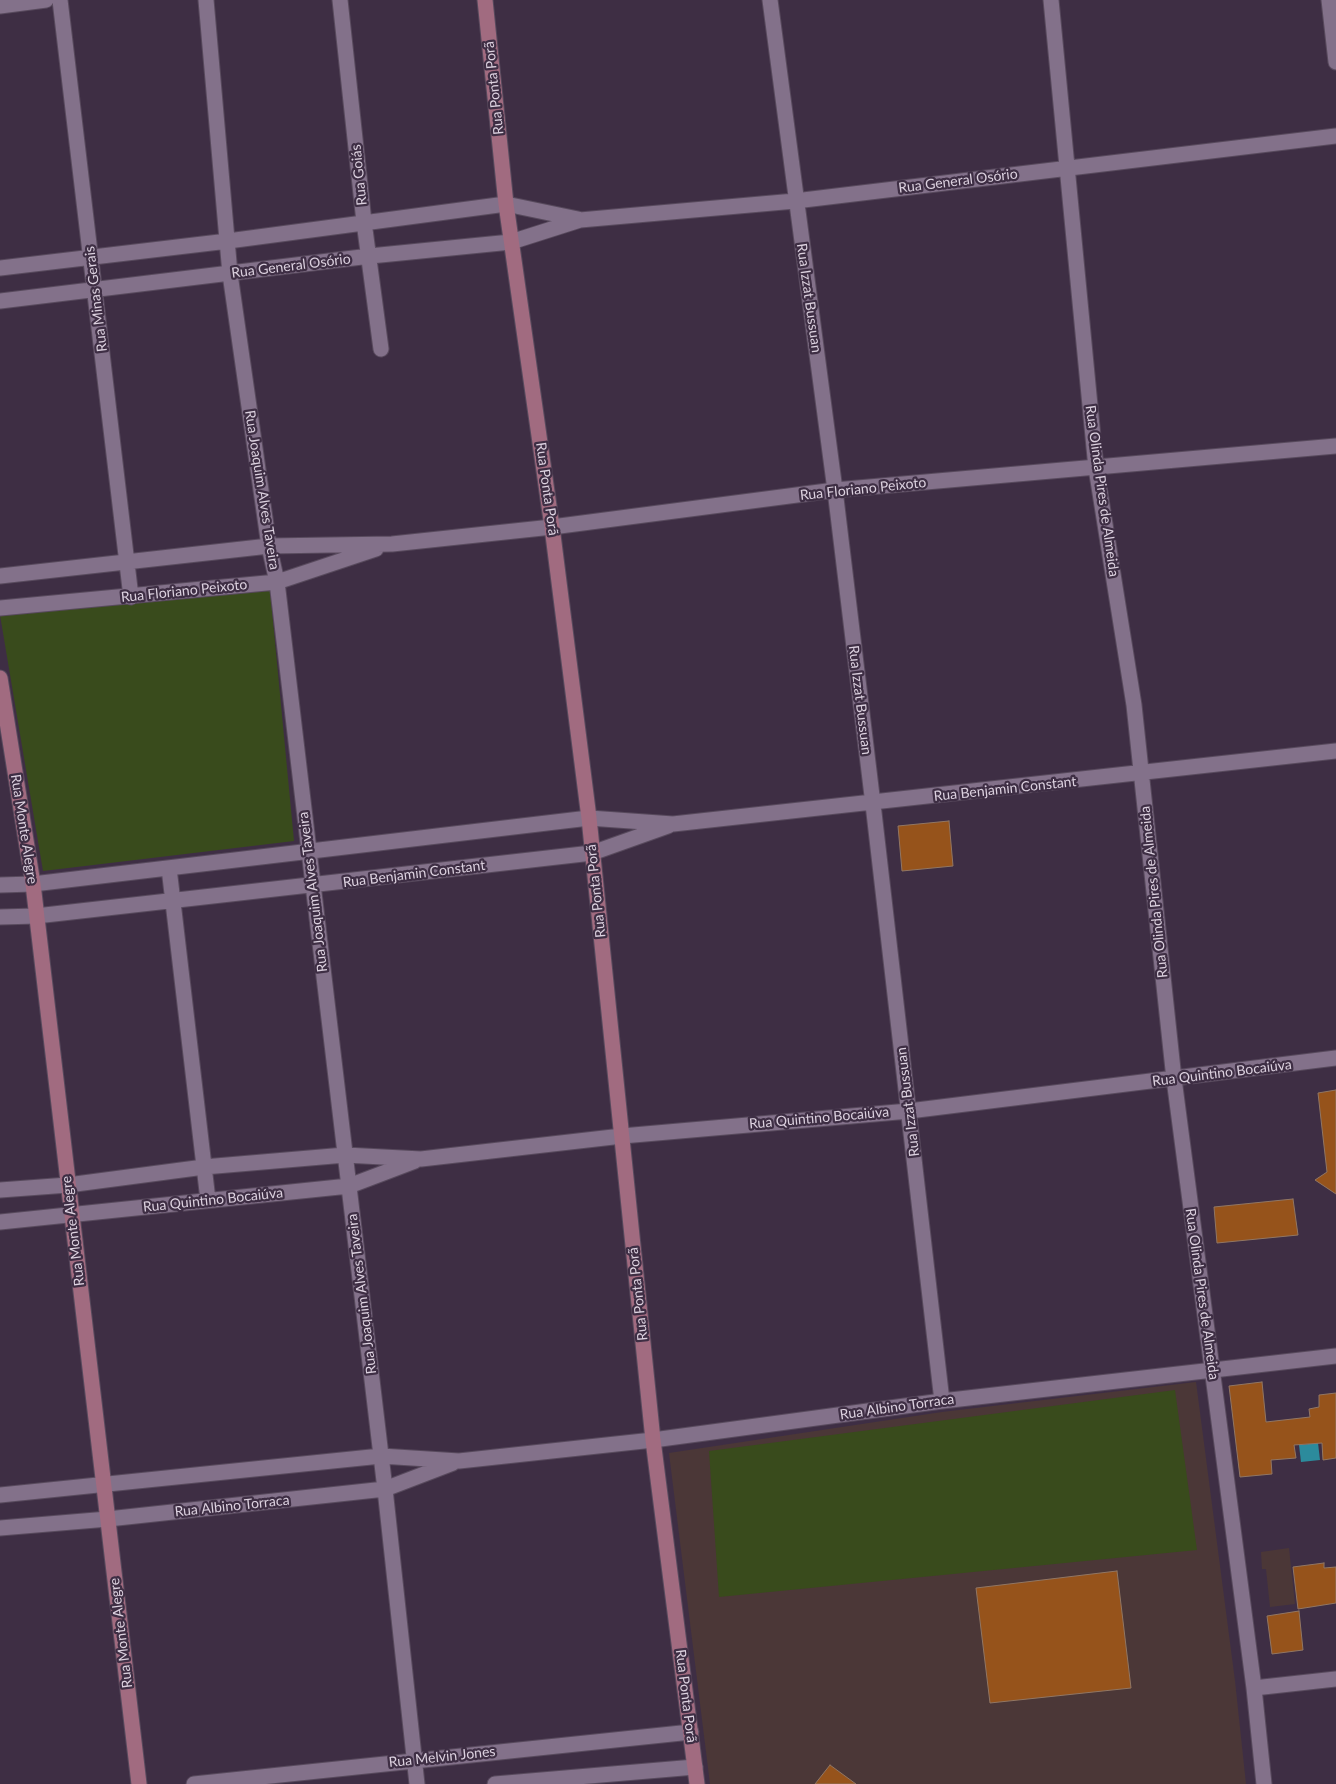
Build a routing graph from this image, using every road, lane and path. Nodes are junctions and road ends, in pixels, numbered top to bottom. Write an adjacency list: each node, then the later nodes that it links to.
1 (46, 0): 9 (street)
2 (60, 0): 19 (street, Rua Minas Gerais)
3 (206, 0): 17 (street, Rua Joaquim Alves Taveira)
4 (340, 0): 16 (street, Rua Goiás)
5 (485, 0): 14 (street, Rua Ponta Porã)
6 (770, 0): 13 (street, Rua Izzat Bussuan)
7 (1051, 0): 12 (street, Rua Olinda Pires de Almeida)
8 (1329, 0): 10 (street)
9 (0, 6)
10 (1336, 62)
11 (1336, 136): 12 (street, Rua General Osório)
12 (1069, 168): 13 (street, Rua General Osório); 27 (street, Rua Olinda Pires de Almeida)
13 (795, 201): 15 (street, Rua General Osório); 28 (street, Rua Izzat Bussuan)
14 (506, 204): 15 (street, Rua General Osório); 16 (street, Rua General Osório); 18 (street, Rua Ponta Porã)
15 (580, 220): 18 (street, Rua General Osório)
16 (364, 222): 17 (street, Rua General Osório); 20 (street, Rua Goiás)
17 (228, 241): 19 (street, Rua General Osório); 22 (street, Rua Joaquim Alves Taveira)
18 (511, 242): 20 (street, Rua General Osório); 29 (street, Rua Ponta Porã)
19 (91, 256): 21 (street, Rua General Osório); 23 (street, Rua Minas Gerais)
20 (370, 256): 22 (street, Rua General Osório); 25 (street, Rua Goiás)
21 (0, 268)
22 (230, 274): 23 (street, Rua General Osório); 31 (street, Rua Joaquim Alves Taveira)
23 (96, 290): 24 (street, Rua General Osório); 32 (street, Rua Minas Gerais)
24 (0, 301)
25 (381, 349)
26 (1336, 446): 27 (street, Rua Floriano Peixoto)
27 (1096, 468): 28 (street, Rua Floriano Peixoto); 39 (street, Rua Olinda Pires de Almeida)
28 (835, 490): 29 (street, Rua Floriano Peixoto); 40 (street, Rua Izzat Bussuan)
29 (552, 527): 30 (street, Rua Floriano Peixoto); 41 (street, Rua Ponta Porã)
30 (392, 544): 31 (street, Rua Floriano Peixoto); 34 (street, Rua Floriano Peixoto)
31 (268, 546): 32 (street, Rua Floriano Peixoto); 34 (street, Rua Joaquim Alves Taveira)
32 (127, 563): 33 (street, Rua Floriano Peixoto); 35 (street, Rua Minas Gerais)
33 (0, 576)
34 (277, 582): 35 (street, Rua Floriano Peixoto); 43 (street, Rua Joaquim Alves Taveira)
35 (131, 597): 36 (street, Rua Floriano Peixoto)
36 (0, 608)
37 (0, 678): 46 (street, Rua Monte Alegre)
38 (1336, 751): 39 (street, Rua Benjamin Constant)
39 (1142, 774): 40 (street, Rua Benjamin Constant); 53 (street, Rua Olinda Pires de Almeida)
40 (873, 804): 42 (street, Rua Benjamin Constant); 54 (street, Rua Izzat Bussuan)
41 (589, 818): 42 (street, Rua Benjamin Constant); 43 (street, Rua Benjamin Constant); 44 (street, Rua Ponta Porã)
42 (674, 824): 44 (street, Rua Benjamin Constant)
43 (308, 851): 45 (street, Rua Benjamin Constant); 48 (street, Rua Joaquim Alves Taveira)
44 (592, 853): 48 (street, Rua Benjamin Constant); 55 (street, Rua Ponta Porã)
45 (169, 868): 46 (street, Rua Benjamin Constant); 49 (street)
46 (32, 884): 47 (street, Rua Benjamin Constant); 50 (street, Rua Monte Alegre)
47 (0, 885)
48 (312, 886): 49 (street, Rua Benjamin Constant); 56 (street, Rua Joaquim Alves Taveira)
49 (173, 901): 50 (street, Rua Benjamin Constant); 58 (street)
50 (36, 916): 51 (street, Rua Benjamin Constant); 59 (street, Rua Monte Alegre)
51 (0, 917)
52 (1336, 1058): 53 (street, Rua Quintino Bocaiúva)
53 (1174, 1079): 54 (street, Rua Quintino Bocaiúva); 66 (street, Rua Olinda Pires de Almeida)
54 (909, 1110): 55 (street, Rua Quintino Bocaiúva); 67 (street, Rua Izzat Bussuan)
55 (622, 1136): 57 (street, Rua Quintino Bocaiúva); 68 (street, Rua Ponta Porã)
56 (345, 1155): 57 (street, Rua Quintino Bocaiúva); 58 (street, Rua Quintino Bocaiúva); 60 (street, Rua Joaquim Alves Taveira)
57 (421, 1159): 60 (street, Rua Quintino Bocaiúva)
58 (204, 1167): 59 (street, Rua Quintino Bocaiúva); 62 (street)
59 (68, 1185): 61 (street, Rua Quintino Bocaiúva); 63 (street, Rua Monte Alegre)
60 (349, 1186): 62 (street, Rua Quintino Bocaiúva); 69 (street, Rua Joaquim Alves Taveira)
61 (0, 1190)
62 (208, 1200): 63 (street, Rua Quintino Bocaiúva)
63 (71, 1216): 64 (street, Rua Quintino Bocaiúva); 71 (street, Rua Monte Alegre)
64 (0, 1222)
65 (1336, 1356): 66 (street, Rua Albino Torraca)
66 (1212, 1368): 67 (street, Rua Albino Torraca); 77 (street, Rua Olinda Pires de Almeida)
67 (942, 1401): 68 (street, Rua Albino Torraca)
68 (653, 1440): 70 (street, Rua Albino Torraca); 78 (street, Rua Ponta Porã)
69 (381, 1456): 70 (street, Rua Albino Torraca); 71 (street, Rua Albino Torraca); 72 (street, Rua Joaquim Alves Taveira)
70 (459, 1461): 72 (street, Rua Albino Torraca)
71 (104, 1486): 73 (street, Rua Albino Torraca); 74 (street, Rua Monte Alegre)
72 (386, 1489): 74 (street, Rua Albino Torraca); 79 (street, Rua Joaquim Alves Taveira)
73 (0, 1495)
74 (108, 1519): 75 (street, Rua Albino Torraca); 81 (street, Rua Monte Alegre)
75 (0, 1528)
76 (1336, 1679): 77 (street)
77 (1254, 1688): 86 (street, Rua Olinda Pires de Almeida)
78 (690, 1732): 79 (street, Rua Melvin Jones); 80 (street, Rua Ponta Porã)
79 (414, 1759): 82 (street, Rua Melvin Jones); 83 (street, Rua Joaquim Alves Taveira)
80 (695, 1766): 84 (street); 85 (street, Rua Ponta Porã)
81 (139, 1784)
82 (194, 1784)
83 (417, 1784)
84 (495, 1784)
85 (697, 1784)
86 (1264, 1784)

